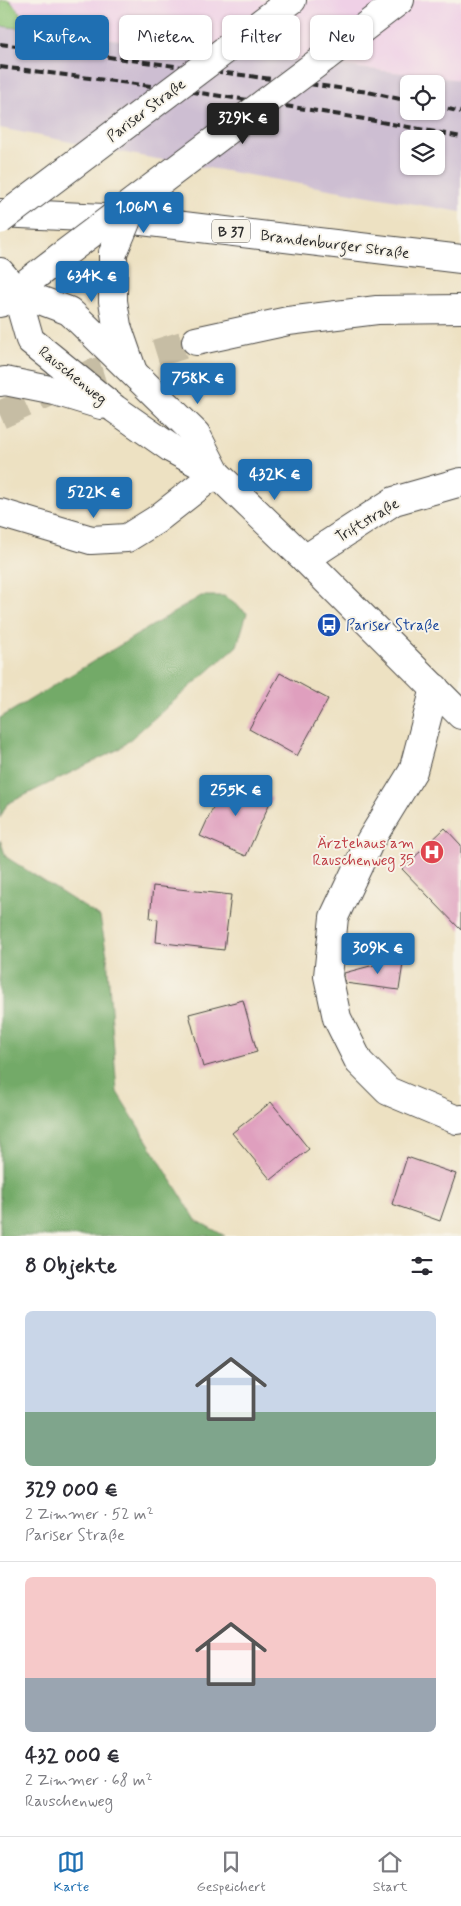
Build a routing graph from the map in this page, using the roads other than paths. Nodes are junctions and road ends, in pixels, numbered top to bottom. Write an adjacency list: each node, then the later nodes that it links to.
1 (400, 0): 3 (street, bridge)
2 (285, 6): 5 (street, Pariser Straße, bridge)
3 (136, 200): 7 (street, bridge); 10 (street, bridge)
4 (0, 213): 6 (street, Brandenburger Straße / B 37)
5 (0, 220)
6 (461, 259)
7 (5, 289): 10 (street, Rauschenweg); 12 (street, Rauschenweg)
8 (461, 309): 9 (street)
9 (196, 341)
10 (133, 372): 13 (street, Rauschenweg)
11 (0, 382): 12 (street)
12 (114, 409): 13 (street, Rauschenweg)
13 (216, 473): 15 (street); 16 (street, Rauschenweg)
14 (461, 482): 16 (street, Triftstraße)
15 (0, 513)
16 (305, 559): 17 (street, Rauschenweg)
17 (435, 688): 18 (street, Rauschenweg); 19 (street)
18 (461, 716)
19 (461, 1119)

